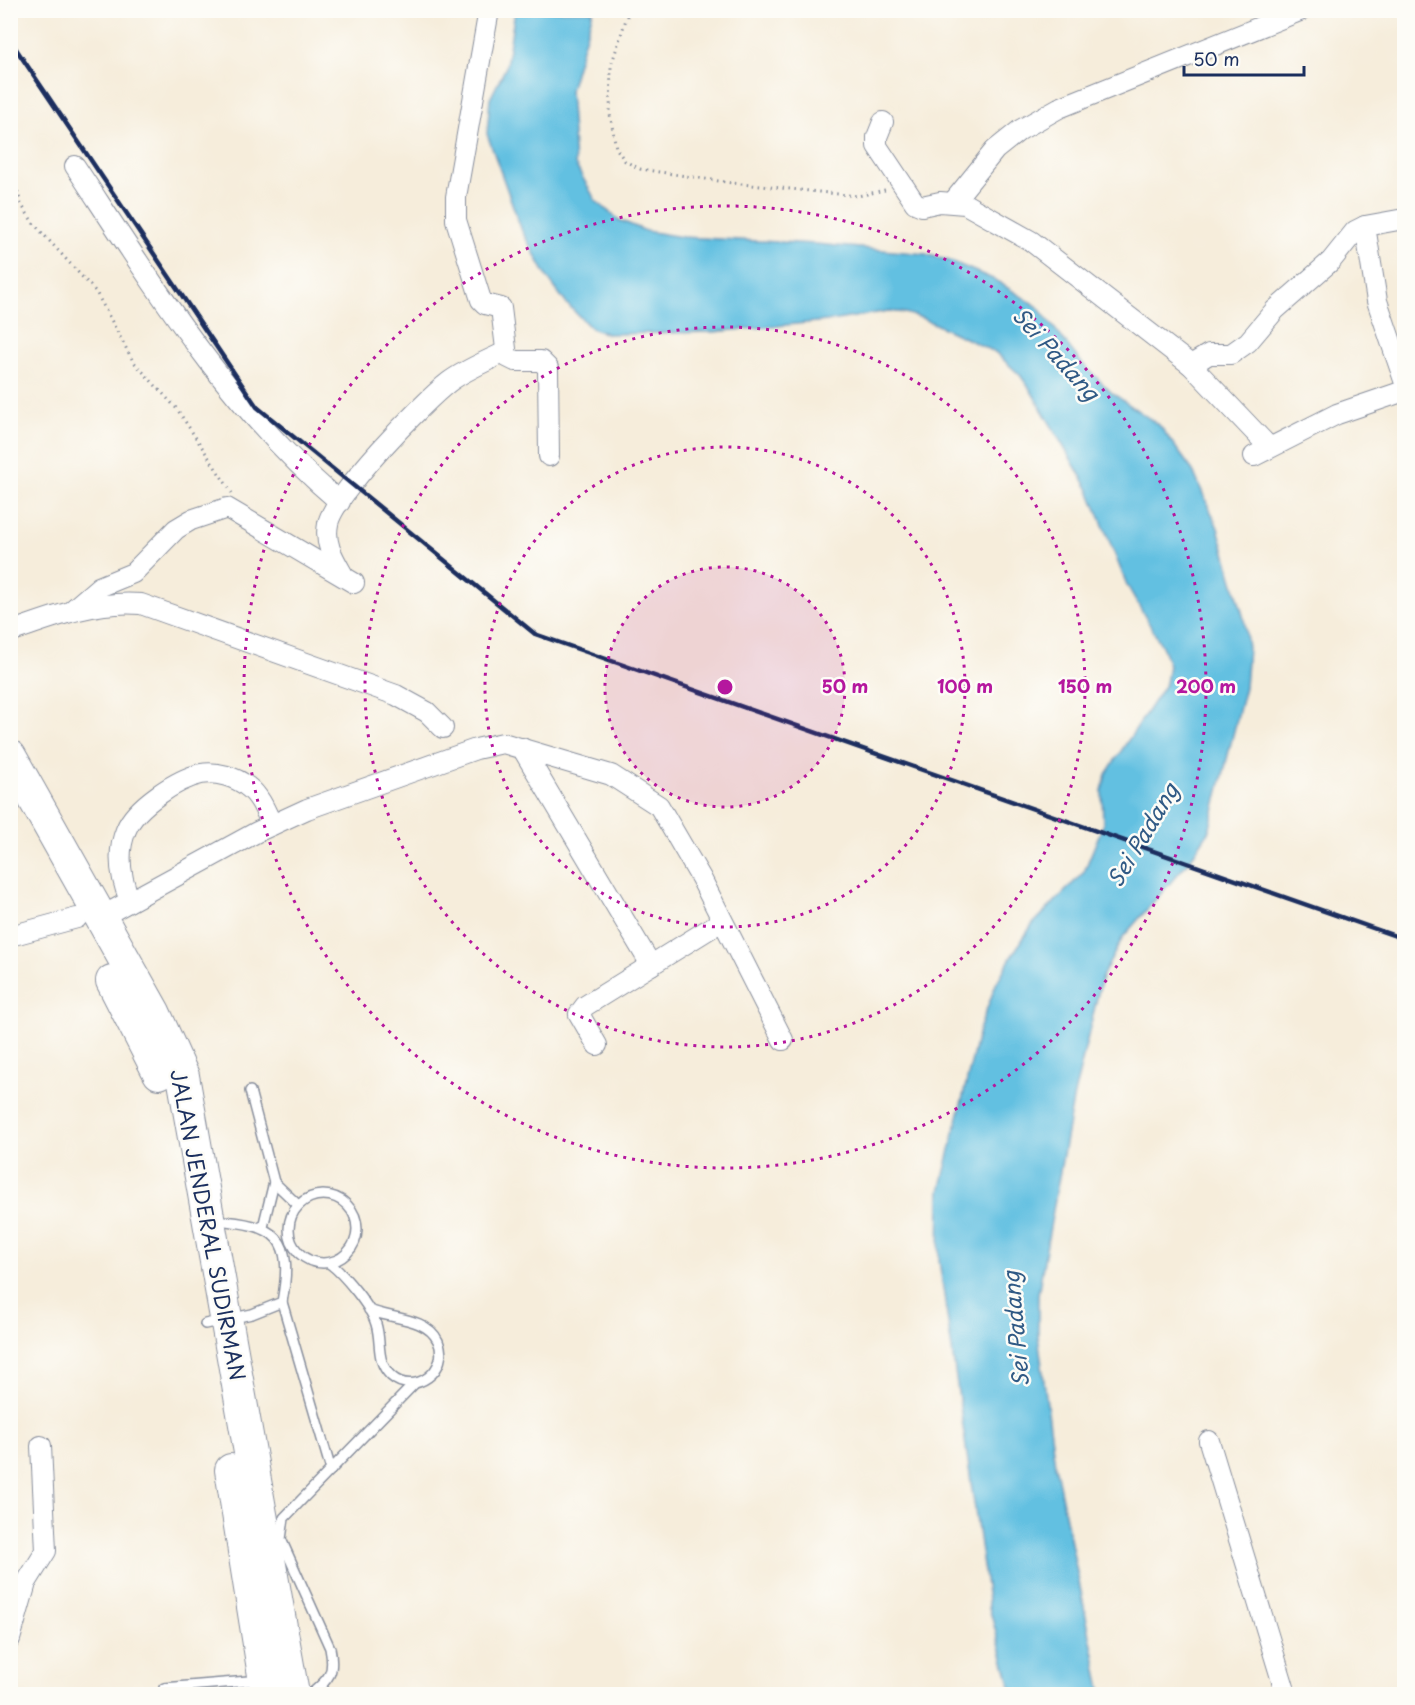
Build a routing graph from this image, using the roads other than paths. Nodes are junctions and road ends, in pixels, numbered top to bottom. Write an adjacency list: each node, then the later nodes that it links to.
1 (489, 10): 8 (street)
2 (1302, 10): 5 (street)
3 (883, 123): 5 (street)
4 (75, 166): 13 (street)
5 (953, 202): 9 (street)
6 (1404, 219): 7 (street)
7 (1365, 226): 9 (street); 10 (street)
8 (505, 352): 12 (street); 13 (street)
9 (1191, 365): 11 (street)
10 (1404, 380)
11 (1404, 391)
12 (549, 456)
13 (340, 502): 14 (street)
14 (68, 613): 15 (street); 16 (street)
15 (10, 632)
16 (443, 728)
17 (522, 748): 20 (street); 23 (street); 25 (street)
18 (10, 756): 22 (main road, JALAN JENDERAL SUDIRMAN)
19 (10, 799): 22 (main road, JALAN JENDERAL SUDIRMAN)
20 (272, 825): 21 (street); 21 (street)
21 (130, 901): 22 (street)
22 (89, 917): 24 (street); 31 (main road, JALAN JENDERAL SUDIRMAN); 38 (main road, JALAN JENDERAL SUDIRMAN)
23 (722, 921): 25 (street); 26 (street)
24 (10, 936)
25 (651, 965): 27 (street)
26 (783, 1040)
27 (597, 1045)
28 (250, 1091): 29 (lane)
29 (274, 1182): 30 (lane); 32 (lane)
30 (298, 1205): 34 (lane); 35 (lane)
31 (208, 1220): 32 (lane); 38 (main road, JALAN JENDERAL SUDIRMAN)
32 (263, 1227): 33 (lane)
33 (284, 1249): 34 (lane); 36 (lane)
34 (300, 1255): 35 (lane)
35 (329, 1263): 37 (lane)
36 (282, 1302): 38 (lane); 42 (lane)
37 (369, 1310): 39 (lane); 39 (lane)
38 (216, 1322): 44 (main road, JALAN JENDERAL SUDIRMAN); 46 (main road, JALAN JENDERAL SUDIRMAN)
39 (414, 1384): 42 (lane)
40 (1209, 1441): 48 (street)
41 (41, 1446): 43 (street)
42 (331, 1470): 47 (lane)
43 (10, 1639)
44 (265, 1687): 45 (lane)
45 (164, 1688)
46 (293, 1695)
47 (311, 1695)
48 (1286, 1695)

